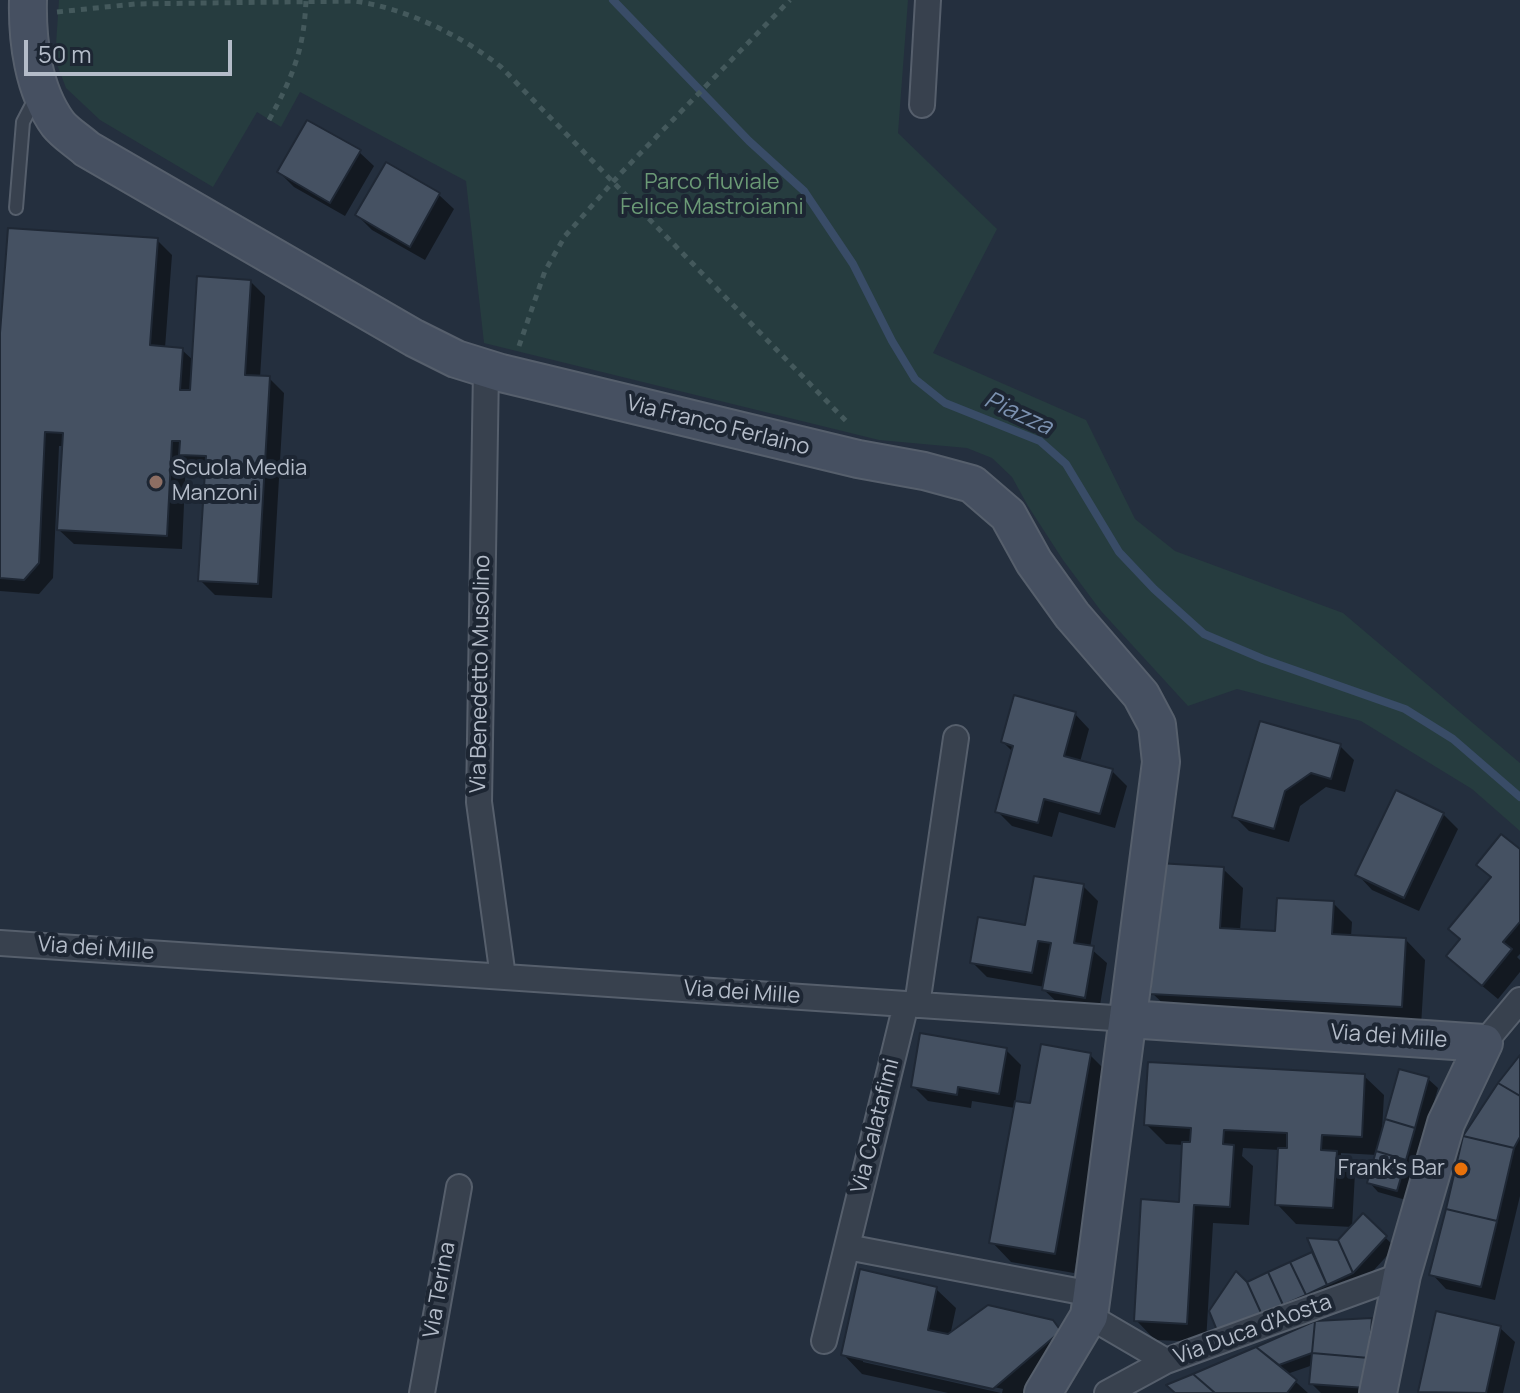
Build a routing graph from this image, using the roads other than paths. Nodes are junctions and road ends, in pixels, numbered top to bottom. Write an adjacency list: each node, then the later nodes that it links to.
1 (928, 0): 4 (street)
2 (28, 7): 3 (main road, Via Franco Ferlaino)
3 (40, 90): 5 (lane); 6 (main road, Via Franco Ferlaino)
4 (922, 105)
5 (16, 208)
6 (486, 369): 9 (street, Via Benedetto Musolino); 12 (main road, Via Franco Ferlaino)
7 (956, 738): 11 (street, Via Calatafimi)
8 (0, 943): 9 (street, Via dei Mille)
9 (503, 977): 11 (street, Via dei Mille)
10 (1520, 1000): 13 (street)
11 (911, 1004): 12 (street, Via dei Mille); 15 (street, Via Calatafimi)
12 (1128, 1019): 13 (main road, Via dei Mille); 17 (main road, Via Franco Ferlaino)
13 (1484, 1043): 16 (main road)
14 (459, 1187): 20 (street, Via Terina)
15 (847, 1247): 17 (street); 18 (street, Via Calatafimi)
16 (1402, 1275): 19 (street, Via Duca d'Aosta); 23 (main road)
17 (1090, 1305): 19 (street); 21 (main road)
18 (824, 1341)
19 (1166, 1361): 22 (street, Via Duca d'Aosta)
20 (422, 1393)
21 (1043, 1393)
22 (1107, 1393)
23 (1378, 1393)

